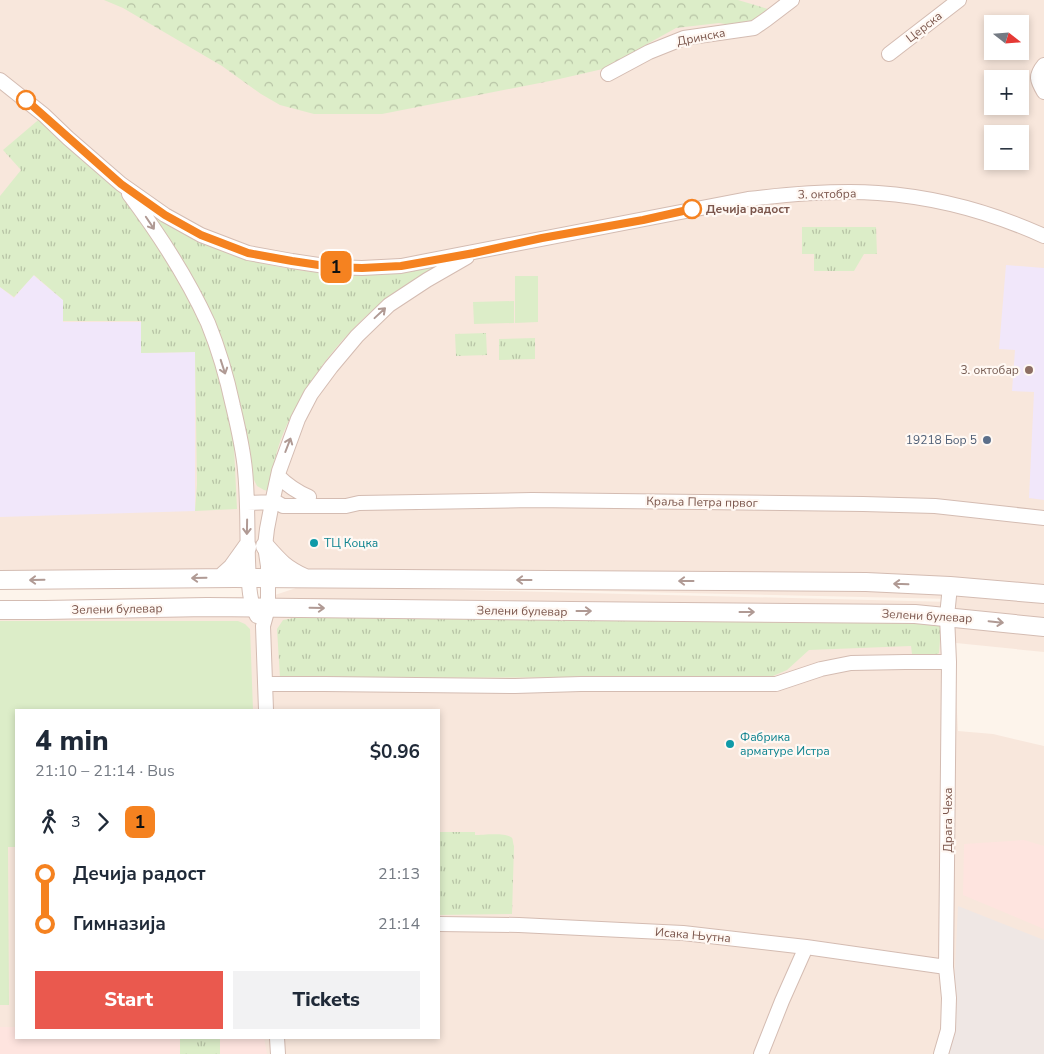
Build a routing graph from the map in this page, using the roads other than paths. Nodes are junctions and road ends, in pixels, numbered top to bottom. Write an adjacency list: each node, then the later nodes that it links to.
1 (792, 0): 5 (street, Дринска)
2 (959, 0): 3 (street, Церска)
3 (889, 54)
4 (1044, 65): 7 (street)
5 (608, 74)
6 (0, 80): 8 (street)
7 (1044, 92)
8 (121, 184): 10 (street, 3. октобра); 14 (street, one-way to 14)
9 (1044, 236): 10 (street, 3. октобра)
10 (474, 253): 11 (street, one-way to 10)
11 (278, 476): 12 (street); 13 (street)
12 (308, 497): 13 (street, Краља Петра првог); 15 (street, Краља Петра првог)
13 (274, 502): 14 (street, Краља Петра првог); 15 (street, Краља Петра првог); 17 (street)
14 (247, 503): 18 (street, one-way to 18)
15 (359, 503): 16 (street, Краља Петра првог)
16 (1044, 518)
17 (265, 546): 21 (street); 22 (street)
18 (247, 547): 19 (street); 20 (street)
19 (221, 578): 20 (street); 23 (street, one-way to 23)
20 (248, 578): 21 (street); 26 (street)
21 (267, 578): 22 (street); 26 (street)
22 (307, 579): 24 (street, one-way to 22)
23 (0, 580)
24 (950, 586): 25 (street); 28 (street, Драга Чеха)
25 (1044, 594)
26 (260, 608): 27 (street, Зелени булевар); 28 (street, Зелени булевар, one-way to 28); 31 (street)
27 (0, 610)
28 (947, 616): 29 (street, Зелени булевар, one-way to 29); 30 (street, Драга Чеха)
29 (1044, 627)
30 (949, 662): 31 (street); 35 (street, Драга Чеха)
31 (265, 684): 32 (street)
32 (266, 709)
33 (440, 924): 34 (street, Исака Њутна)
34 (806, 947): 35 (street, Исака Њутна); 38 (street)
35 (946, 967): 39 (street, Драга Чеха)
36 (277, 1039): 37 (street)
37 (278, 1054)
38 (761, 1054)
39 (941, 1054)

